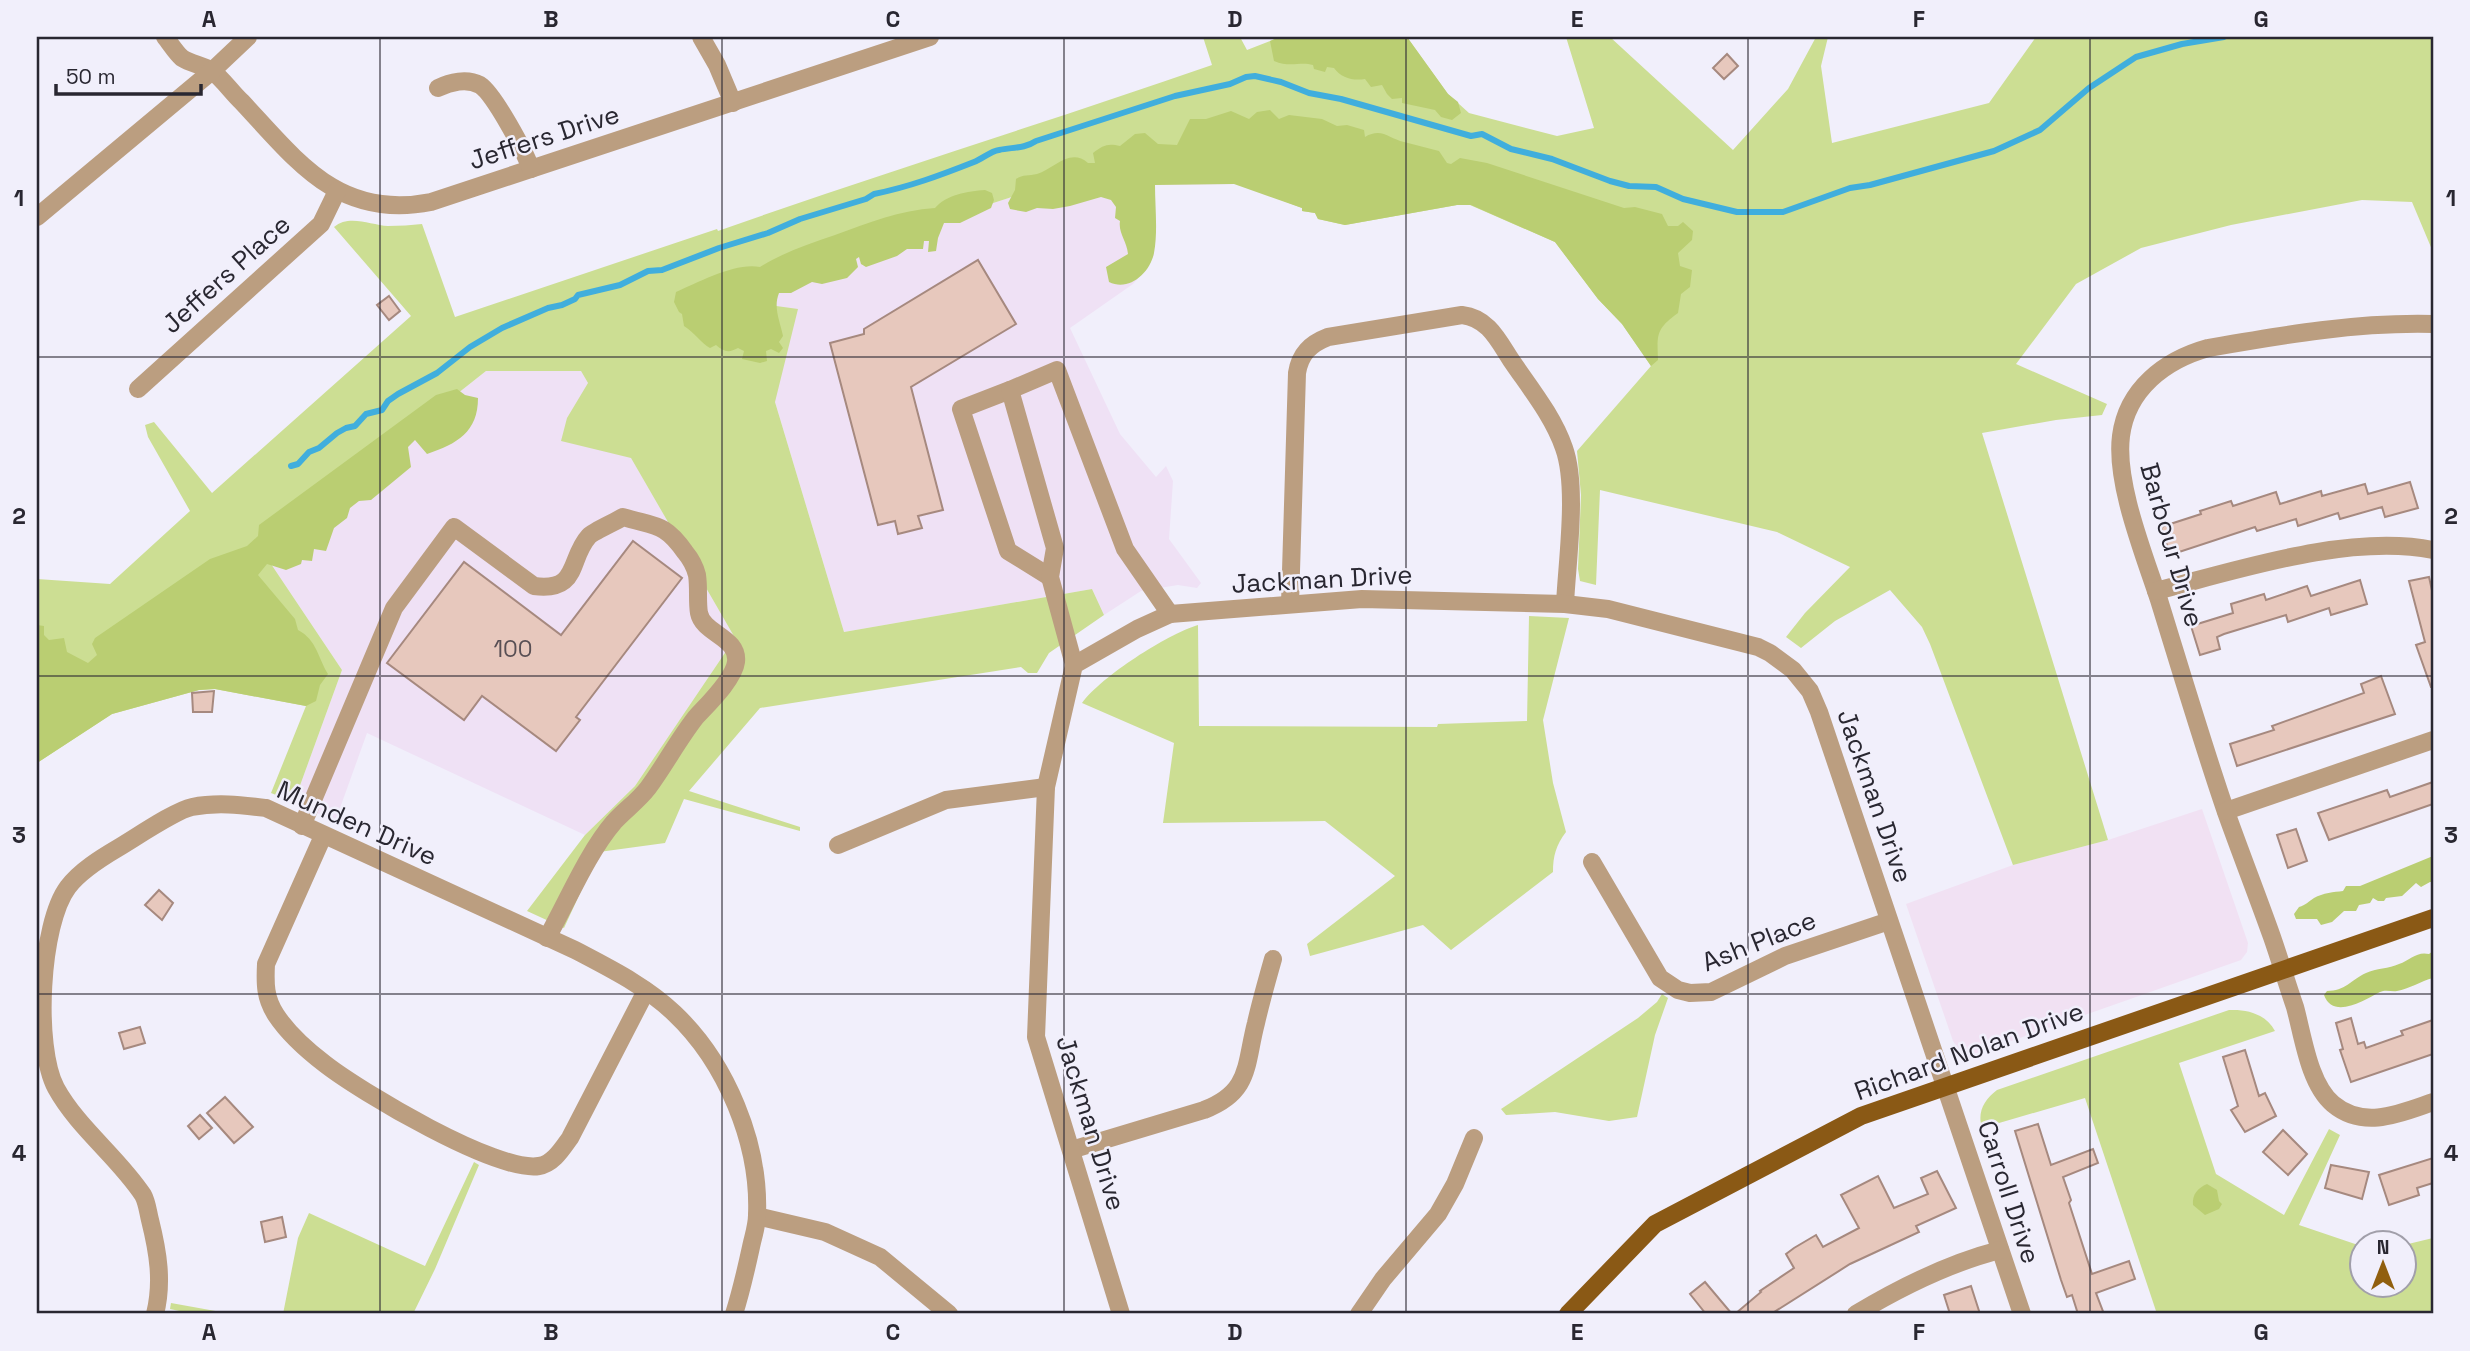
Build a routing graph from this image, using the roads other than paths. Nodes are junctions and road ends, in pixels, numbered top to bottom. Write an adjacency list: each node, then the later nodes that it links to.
1 (165, 37): 5 (street)
2 (248, 37): 5 (street)
3 (701, 37): 7 (street)
4 (930, 37): 7 (street, Jeffers Drive)
5 (212, 71): 9 (street, Jeffers Drive); 10 (street)
6 (438, 88): 8 (street)
7 (733, 103): 8 (street, Jeffers Drive)
8 (531, 169): 9 (street, Jeffers Drive)
9 (337, 191): 12 (street, Jeffers Place)
10 (37, 217)
11 (2433, 324): 16 (street, Barbour Drive)
12 (138, 389)
13 (1010, 390): 15 (street); 15 (street); 19 (street)
14 (2433, 550): 16 (street)
15 (1050, 577): 20 (street)
16 (2156, 591): 23 (street, Barbour Drive)
17 (1290, 604): 18 (street, Jackman Drive); 18 (street); 19 (street, Jackman Drive)
18 (1565, 604): 29 (street, Jackman Drive)
19 (1170, 614): 20 (street, Jackman Drive)
20 (1074, 665): 22 (street, Jackman Drive)
21 (2433, 740): 23 (street)
22 (1046, 787): 26 (street); 37 (street, Jackman Drive)
23 (2226, 811): 32 (street, Barbour Drive)
24 (302, 826): 25 (street, Munden Drive); 30 (street); 40 (street, Munden Drive)
25 (323, 836): 30 (street, Munden Drive); 33 (street)
26 (838, 845)
27 (1592, 862): 29 (street, Ash Place)
28 (2433, 918): 32 (main road, Richard Nolan Drive)
29 (1889, 921): 34 (street, Jackman Drive)
30 (547, 938): 33 (street, Munden Drive)
31 (1273, 959): 37 (street)
32 (2282, 968): 34 (main road, Richard Nolan Drive); 35 (street, Barbour Drive)
33 (646, 991): 38 (street, Munden Drive)
34 (1946, 1086): 39 (street, Carroll Drive); 45 (main road, Richard Nolan Drive)
35 (2433, 1102)
36 (1474, 1138): 44 (street)
37 (1071, 1150): 43 (street, Jackman Drive)
38 (757, 1216): 41 (street, Munden Drive); 42 (street)
39 (2000, 1251): 46 (street); 47 (street, Carroll Drive)
40 (155, 1314)
41 (734, 1314)
42 (949, 1314)
43 (1121, 1314)
44 (1359, 1314)
45 (1568, 1314)
46 (1856, 1314)
47 (2022, 1314)

